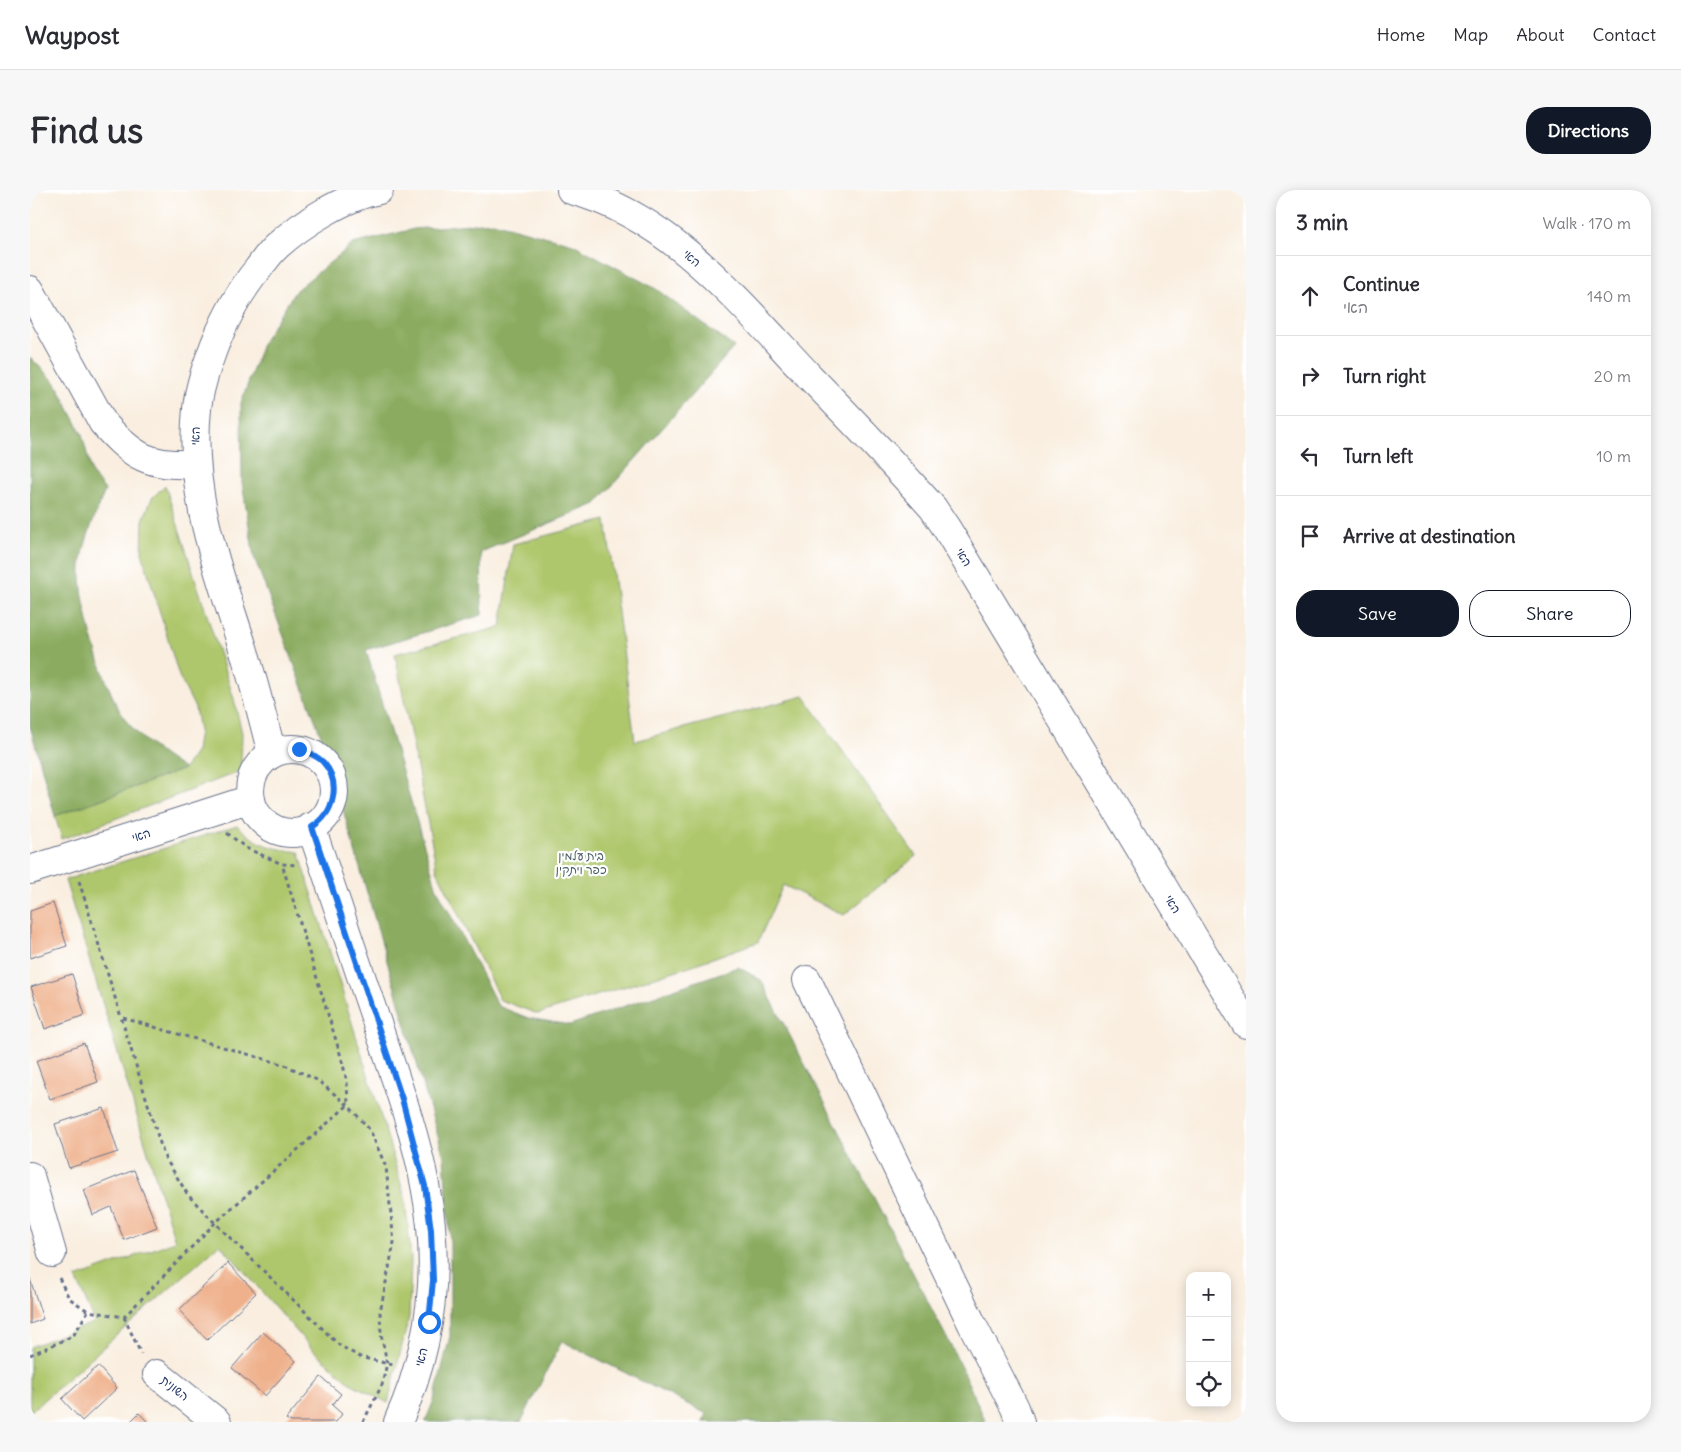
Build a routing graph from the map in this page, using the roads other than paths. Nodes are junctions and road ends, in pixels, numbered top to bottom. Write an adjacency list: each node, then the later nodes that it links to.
1 (378, 190): 4 (street, האי)
2 (571, 190): 10 (street, האי)
3 (30, 290): 4 (street)
4 (196, 464): 5 (street, האי)
5 (272, 754): 6 (street); 7 (street)
6 (251, 799): 7 (street); 8 (street, האי)
7 (312, 827): 15 (street, האי)
8 (30, 870)
9 (807, 980): 16 (street)
10 (1246, 1024)
11 (30, 1176): 12 (street)
12 (52, 1253)
13 (157, 1374): 14 (street, השונית)
14 (216, 1422)
15 (398, 1422)
16 (1020, 1422)

